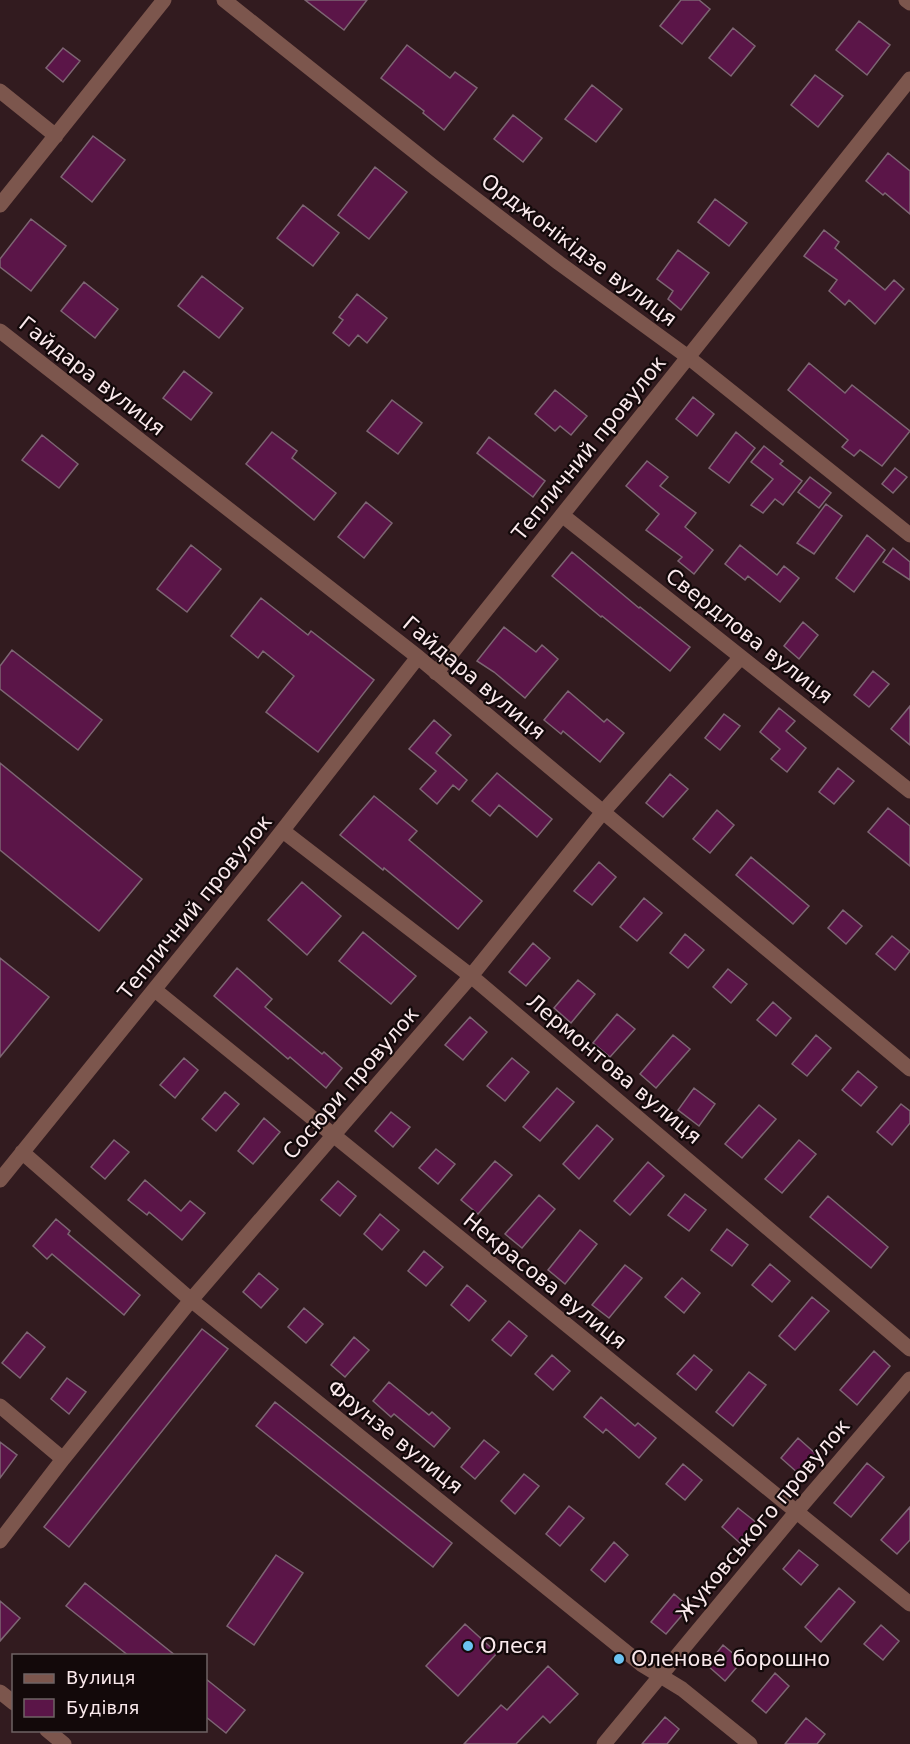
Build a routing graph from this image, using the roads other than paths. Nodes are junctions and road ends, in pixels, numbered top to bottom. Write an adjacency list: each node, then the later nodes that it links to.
1 (164, 0): 7 (street)
2 (224, 0): 10 (street, Орджонікідзе вулиця)
3 (906, 0): 4 (street)
4 (910, 3)
5 (910, 80): 10 (street, Тепличний провулок)
6 (0, 91): 7 (street)
7 (56, 136): 8 (street)
8 (0, 205)
9 (0, 332): 13 (street, Гайдара вулиця)
10 (688, 357): 11 (street, Тепличний провулок); 12 (street, Орджонікідзе вулиця)
11 (562, 515): 14 (street, Свердлова вулиця); 15 (street, Тепличний провулок)
12 (910, 535)
13 (418, 657): 15 (street, Гайдара вулиця); 18 (street, Тепличний провулок)
14 (741, 657): 16 (street, Свердлова вулиця); 17 (street, Сосюри провулок)
15 (436, 673): 17 (street, Гайдара вулиця)
16 (910, 791)
17 (602, 813): 19 (street, Сосюри провулок); 21 (street, Гайдара вулиця)
18 (283, 831): 19 (street, Лермонтова вулиця); 20 (street, Тепличний провулок)
19 (471, 976): 22 (street, Сосюри провулок); 26 (street, Лермонтова вулиця)
20 (155, 990): 22 (street, Некрасова вулиця); 23 (street, Тепличний провулок)
21 (910, 1069)
22 (333, 1137): 25 (street, Сосюри провулок); 30 (street, Некрасова вулиця)
23 (22, 1152): 24 (street, Тепличний провулок); 25 (street, Фрунзе вулиця)
24 (0, 1180)
25 (191, 1300): 29 (street, Сосюри провулок); 33 (street, Фрунзе вулиця)
26 (910, 1349)
27 (910, 1379): 30 (street, Жуковського провулок)
28 (0, 1406): 29 (street)
29 (63, 1459): 31 (street, Сосюри провулок)
30 (797, 1510): 32 (street, Некрасова вулиця); 33 (street, Жуковського провулок)
31 (0, 1541)
32 (910, 1604)
33 (660, 1674): 38 (street, Жуковського провулок); 39 (street, Фрунзе вулиця)
34 (0, 1692): 35 (street)
35 (12, 1701)
36 (49, 1732): 37 (street)
37 (64, 1744)
38 (604, 1744)
39 (750, 1744)

